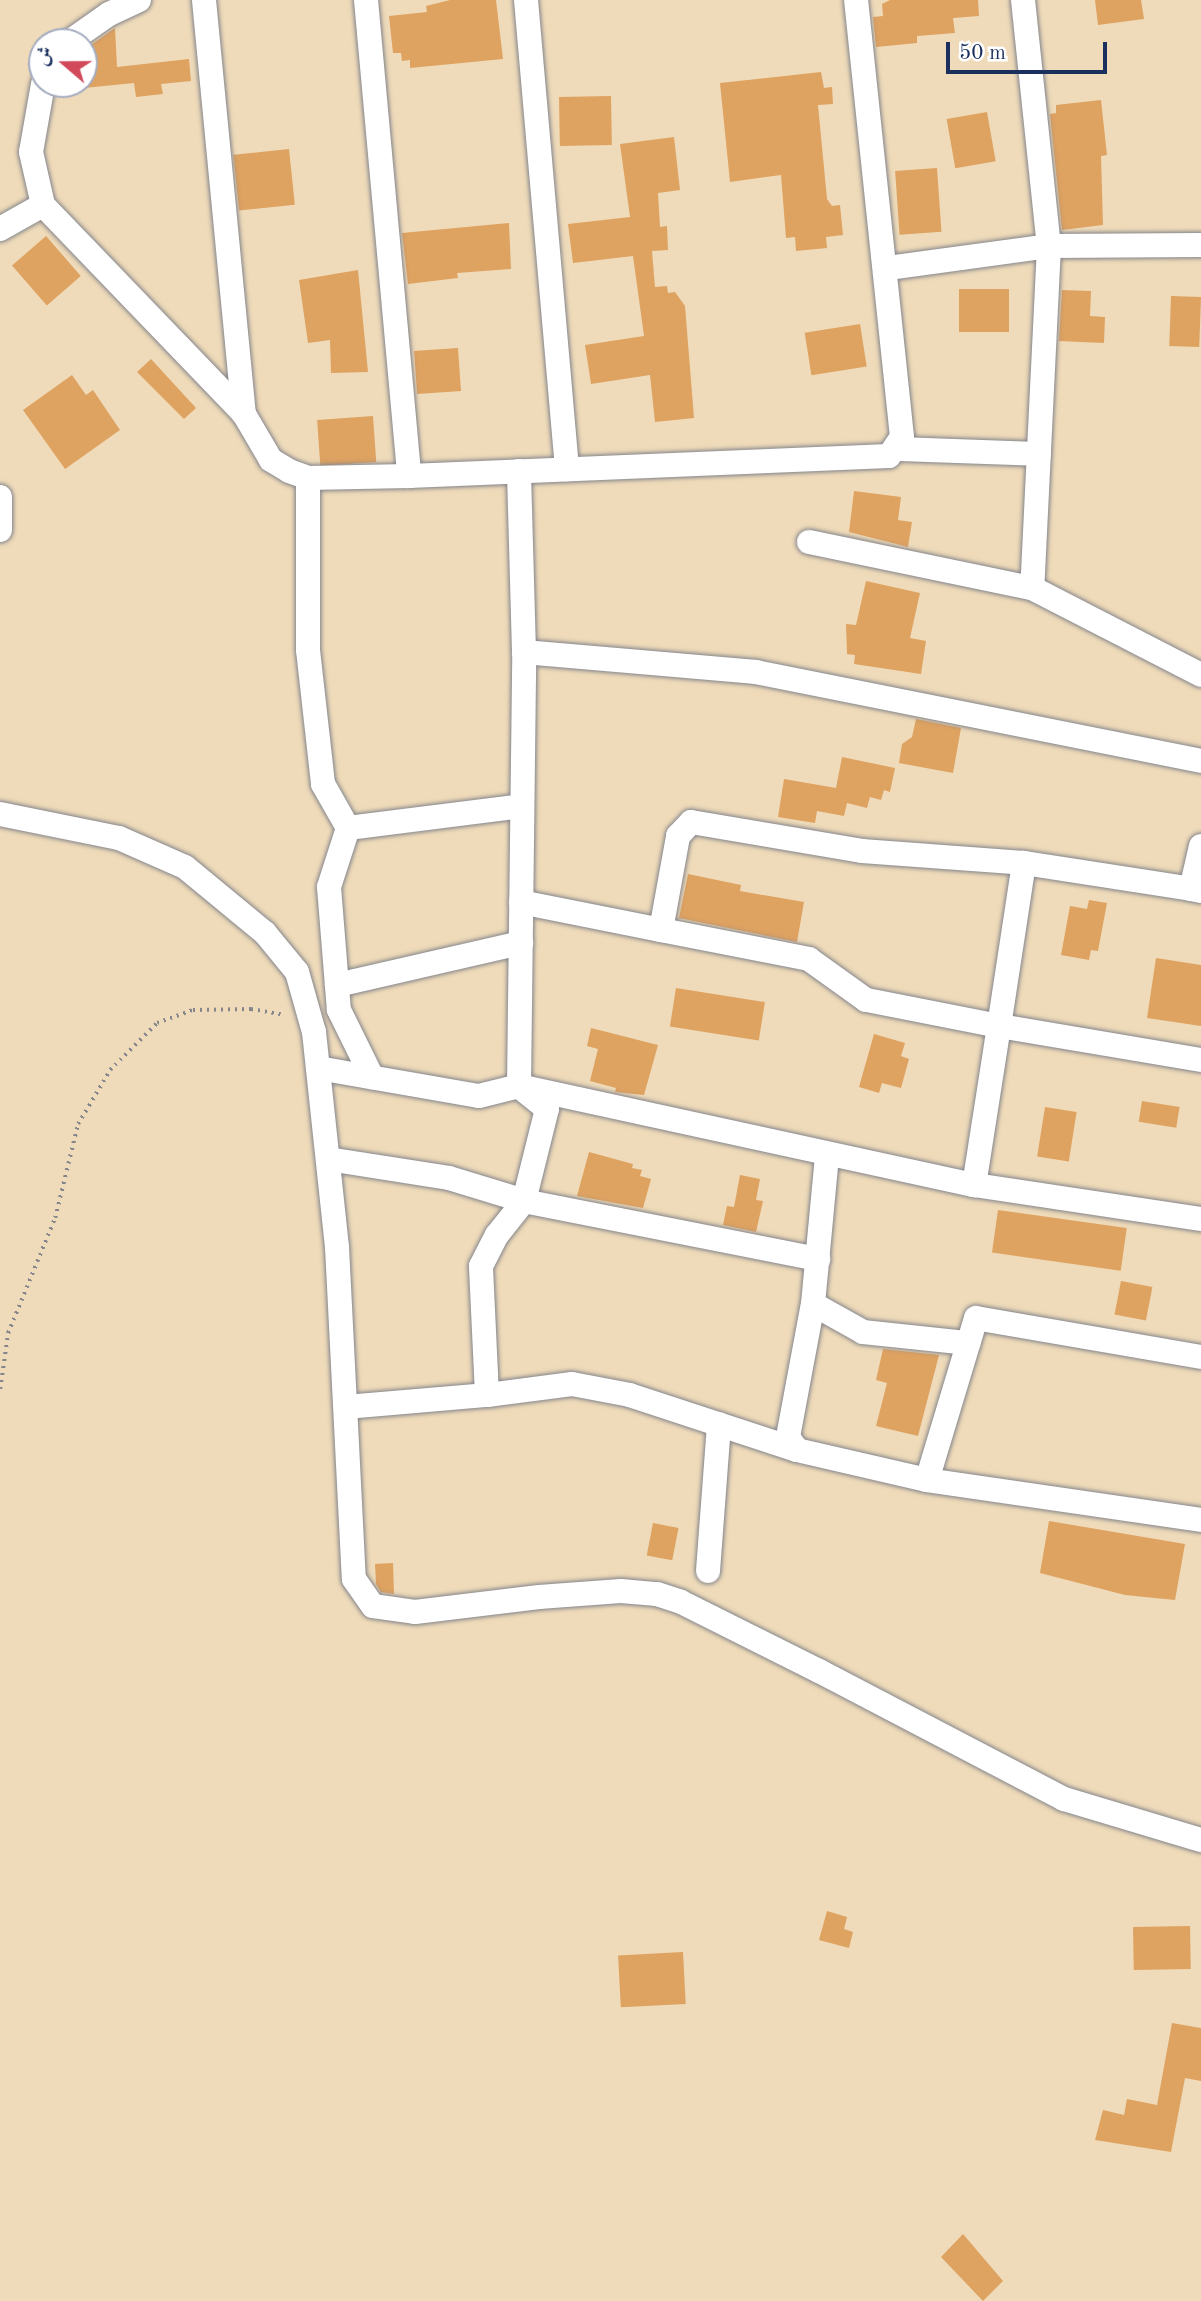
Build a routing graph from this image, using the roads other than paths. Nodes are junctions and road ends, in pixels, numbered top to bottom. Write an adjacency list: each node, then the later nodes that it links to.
1 (139, 0): 7 (street)
2 (204, 0): 14 (street)
3 (366, 0): 19 (street)
4 (526, 0): 17 (street)
5 (856, 0): 13 (street)
6 (1023, 0): 12 (street)
7 (89, 28)
8 (41, 98): 9 (street)
9 (43, 205): 10 (street); 14 (street)
10 (0, 229)
11 (1201, 245): 12 (street)
12 (1049, 246): 13 (street); 16 (street)
13 (888, 268): 15 (street)
14 (244, 414): 20 (street)
15 (897, 449): 16 (street); 17 (street)
16 (1040, 454): 24 (street)
17 (567, 469): 18 (street)
18 (519, 471): 19 (street); 25 (street)
19 (408, 475): 20 (street)
20 (308, 478): 30 (street)
21 (0, 497): 22 (street)
22 (0, 530)
23 (809, 542): 24 (street)
24 (1032, 588): 26 (street)
25 (524, 652): 27 (street); 28 (street)
26 (1201, 675)
27 (1201, 761)
28 (522, 806): 30 (street); 34 (street)
29 (0, 814): 40 (street)
30 (348, 828): 37 (street)
31 (1201, 846): 33 (street)
32 (1024, 863): 33 (street); 35 (street); 38 (street)
33 (1196, 890)
34 (521, 902): 35 (street); 36 (street)
35 (661, 930): 38 (street)
36 (521, 943): 37 (street); 42 (street)
37 (337, 985): 41 (street)
38 (999, 1026): 39 (street); 45 (street)
39 (1201, 1060)
40 (318, 1068): 41 (street); 44 (street)
41 (372, 1077): 42 (street)
42 (519, 1086): 43 (street); 46 (street)
43 (827, 1155): 45 (street); 48 (street)
44 (328, 1159): 46 (street); 53 (street)
45 (974, 1185): 47 (street)
46 (524, 1201): 48 (street); 52 (street)
47 (1201, 1219)
48 (818, 1259): 49 (street)
49 (813, 1304): 50 (street); 55 (street)
50 (968, 1343): 51 (street); 56 (street)
51 (1201, 1357)
52 (487, 1395): 53 (street); 54 (street)
53 (346, 1407): 59 (street)
54 (719, 1424): 55 (street); 58 (street)
55 (797, 1450): 56 (street)
56 (927, 1480): 57 (street)
57 (1201, 1520)
58 (708, 1571)
59 (1201, 1840)

